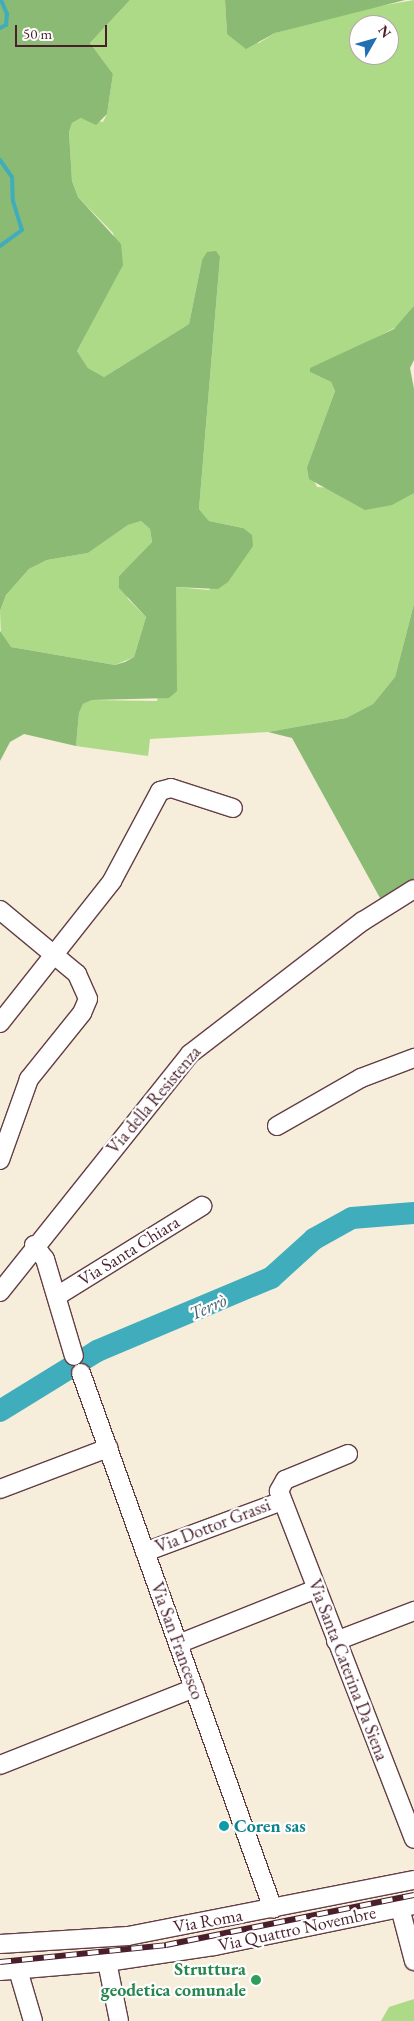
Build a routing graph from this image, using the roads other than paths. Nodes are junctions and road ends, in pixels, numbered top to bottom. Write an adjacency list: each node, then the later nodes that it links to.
1 (233, 808): 4 (street)
2 (414, 889): 10 (street, Via della Resistenza)
3 (0, 910): 4 (street)
4 (54, 954): 5 (street); 8 (street)
5 (0, 1023)
6 (414, 1058): 7 (street)
7 (277, 1126)
8 (0, 1160)
9 (202, 1206): 12 (street, Via Santa Chiara)
10 (34, 1245): 11 (street, Via della Resistenza); 12 (street)
11 (0, 1292)
12 (57, 1296): 13 (street)
13 (74, 1356)
14 (81, 1373): 15 (street, Via San Francesco)
15 (108, 1448): 17 (street); 19 (street, Via San Francesco)
16 (348, 1454): 18 (street)
17 (0, 1489)
18 (282, 1501): 19 (street, Via Dottor Grassi); 20 (street, Via Santa Caterina Da Siena)
19 (145, 1552): 23 (street, Via San Francesco)
20 (316, 1589): 22 (street, Via Santa Caterina Da Siena); 23 (street)
21 (414, 1611): 22 (street)
22 (336, 1641): 26 (street, Via Santa Caterina Da Siena)
23 (178, 1644): 24 (street, Via San Francesco)
24 (194, 1688): 25 (street); 29 (street, Via San Francesco)
25 (0, 1765)
26 (414, 1839)
27 (414, 1880): 29 (street, Via Roma)
28 (407, 1906): 31 (street); 32 (street, Via Quattro Novembre)
29 (273, 1909): 30 (street, Via Roma)
30 (0, 1944)
31 (414, 1961)
32 (107, 1962): 33 (street, Via Quattro Novembre); 36 (street)
33 (18, 1970): 34 (street, Via Quattro Novembre); 35 (street)
34 (0, 1971)
35 (33, 2021)
36 (119, 2021)

